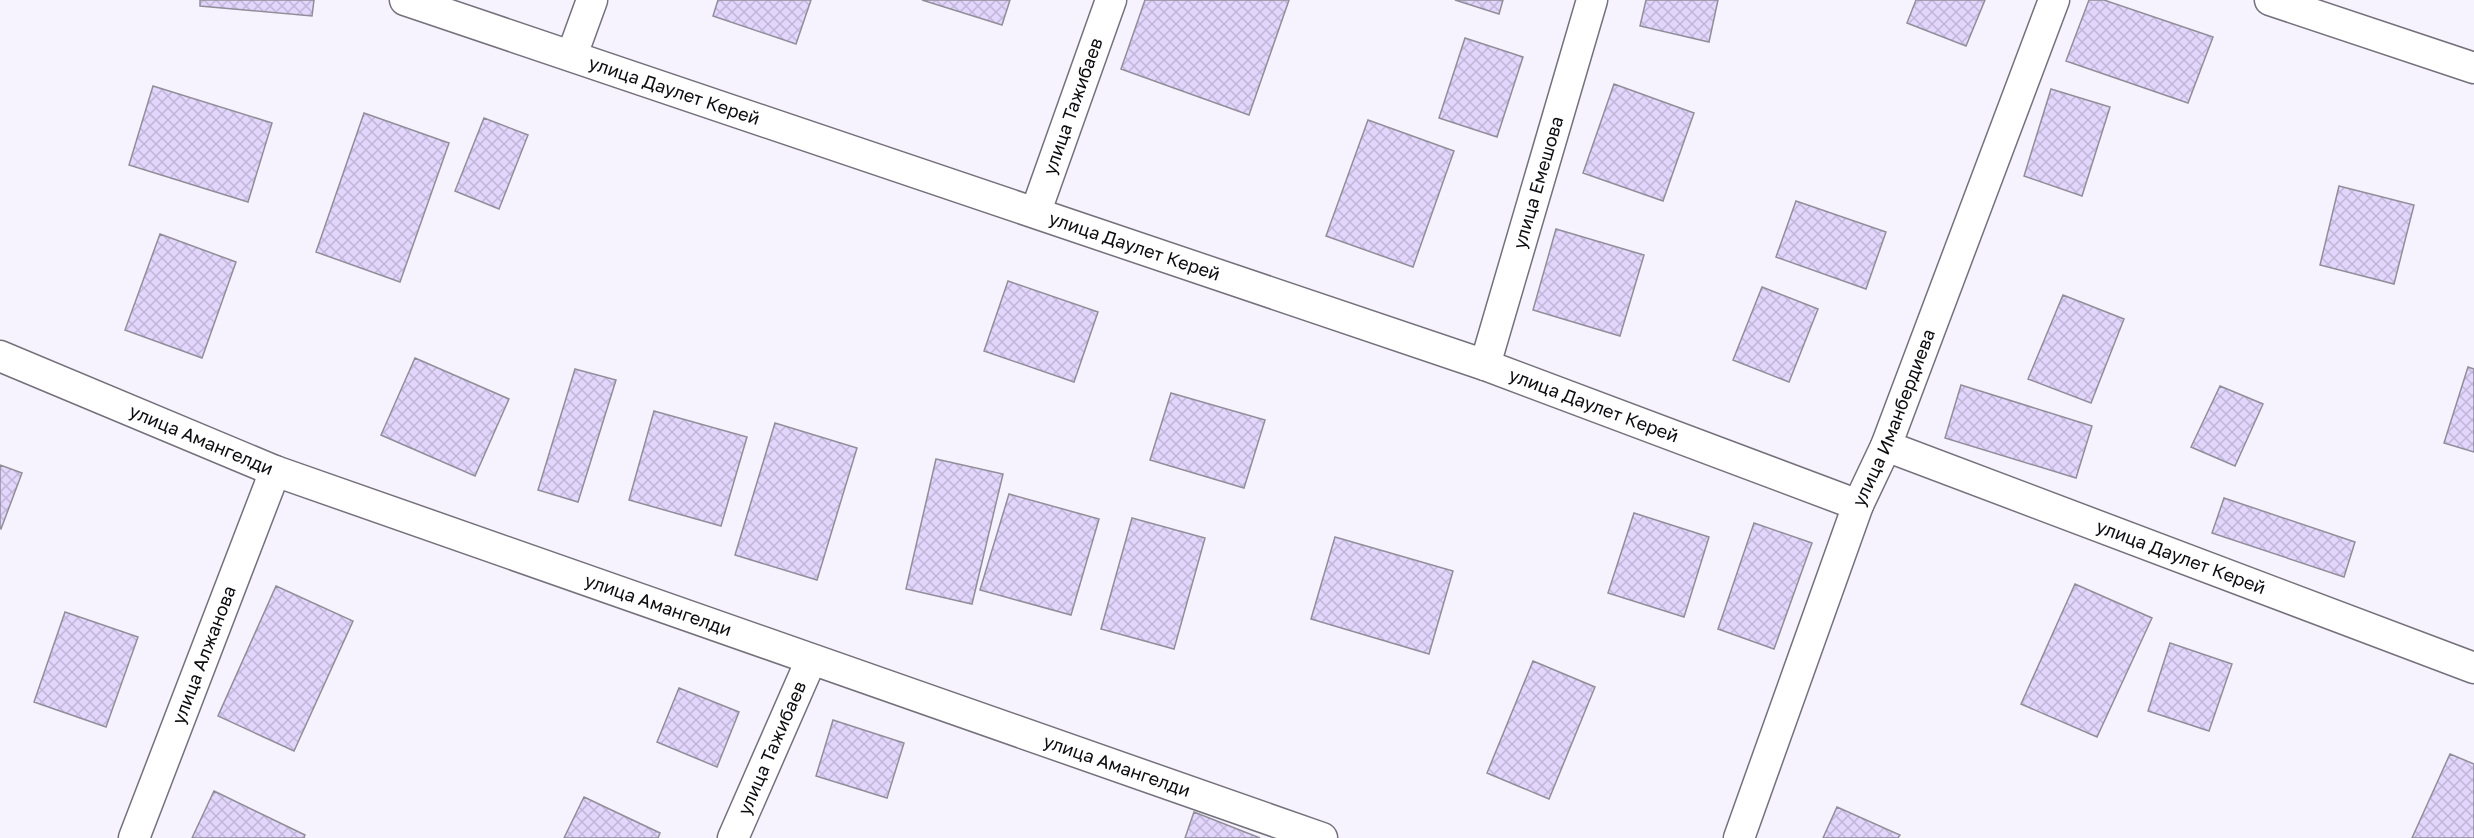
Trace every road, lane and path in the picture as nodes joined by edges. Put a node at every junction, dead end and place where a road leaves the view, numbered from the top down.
1 (405, 0) edge
2 (592, 0) edge
3 (1111, 0) edge
4 (1592, 0) edge
5 (2054, 0) edge
6 (2270, 0) edge
7 (572, 55) junction
8 (2474, 68) edge
9 (1036, 211) junction
10 (0, 356) edge
11 (1485, 365) junction
12 (1886, 446) junction
13 (275, 471) junction
14 (1858, 505) junction
15 (811, 660) junction
16 (2474, 668) edge
17 (134, 838) edge
18 (733, 838) edge
19 (1322, 838) edge
20 (1739, 838) edge

1 - 7 street, улица Даулет Керей
2 - 7 street
3 - 9 street, улица Тажибаев
4 - 11 street, улица Емешова
5 - 12 street, улица Иманбердиева
6 - 8 street
7 - 9 street, улица Даулет Керей
9 - 11 street, улица Даулет Керей
10 - 13 street, улица Амангелди
11 - 14 street, улица Даулет Керей
12 - 14 street, улица Иманбердиева
12 - 16 street, улица Даулет Керей
13 - 15 street, улица Амангелди
13 - 17 street, улица Алжанова
14 - 20 street, улица Иманбердиева
15 - 18 street, улица Тажибаев
15 - 19 street, улица Амангелди

